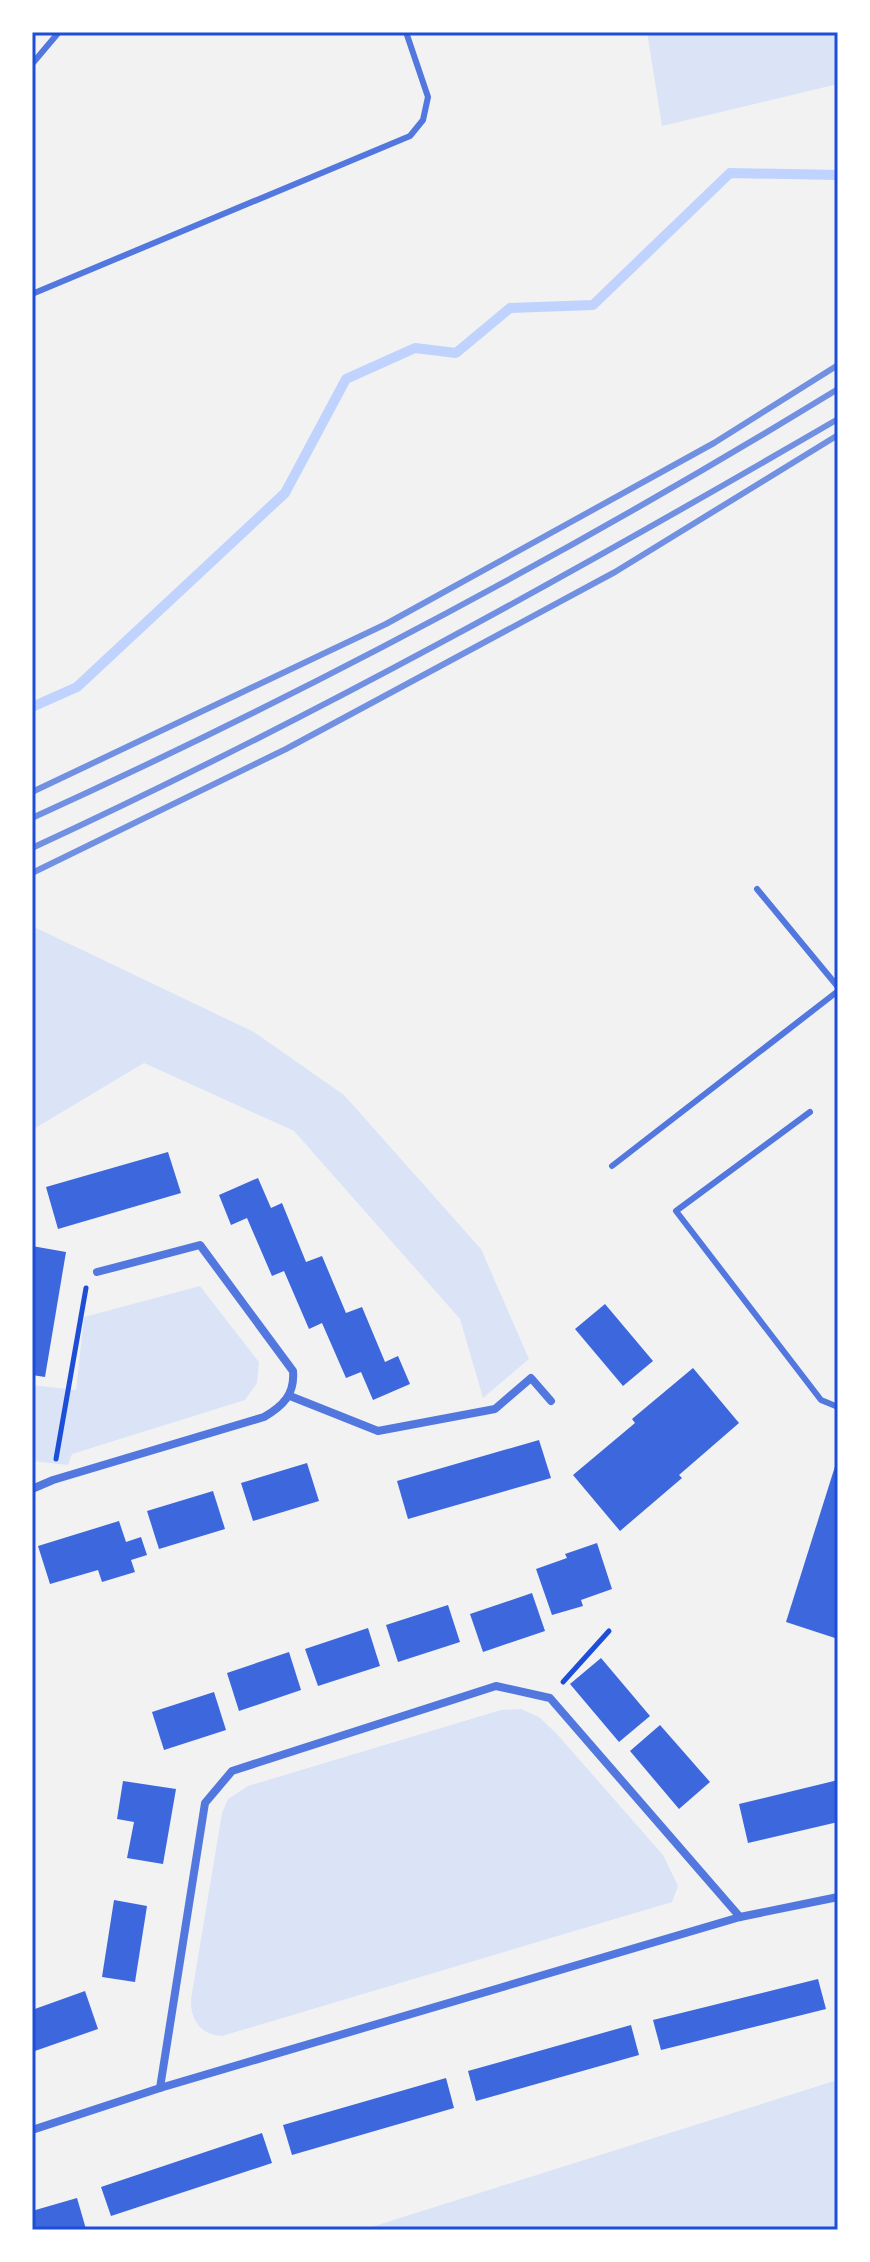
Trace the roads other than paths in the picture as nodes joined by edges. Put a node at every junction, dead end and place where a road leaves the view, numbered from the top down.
1 (59, 32) edge
2 (406, 32) edge
3 (32, 64) edge
4 (32, 294) edge
5 (757, 889) dead end
6 (838, 989) edge
7 (810, 1112) dead end
8 (612, 1166) dead end
9 (92, 1273) road end
10 (290, 1396) junction
11 (551, 1401) dead end
12 (838, 1407) edge
13 (32, 1489) edge
14 (838, 1897) edge
15 (740, 1917) junction
16 (160, 2088) junction
17 (32, 2130) edge

1 - 3 lane
2 - 4 lane
5 - 6 lane
6 - 8 lane
7 - 12 lane
9 - 10 street
10 - 11 street
10 - 13 street
14 - 15 street
15 - 16 street
15 - 16 street
16 - 17 street

